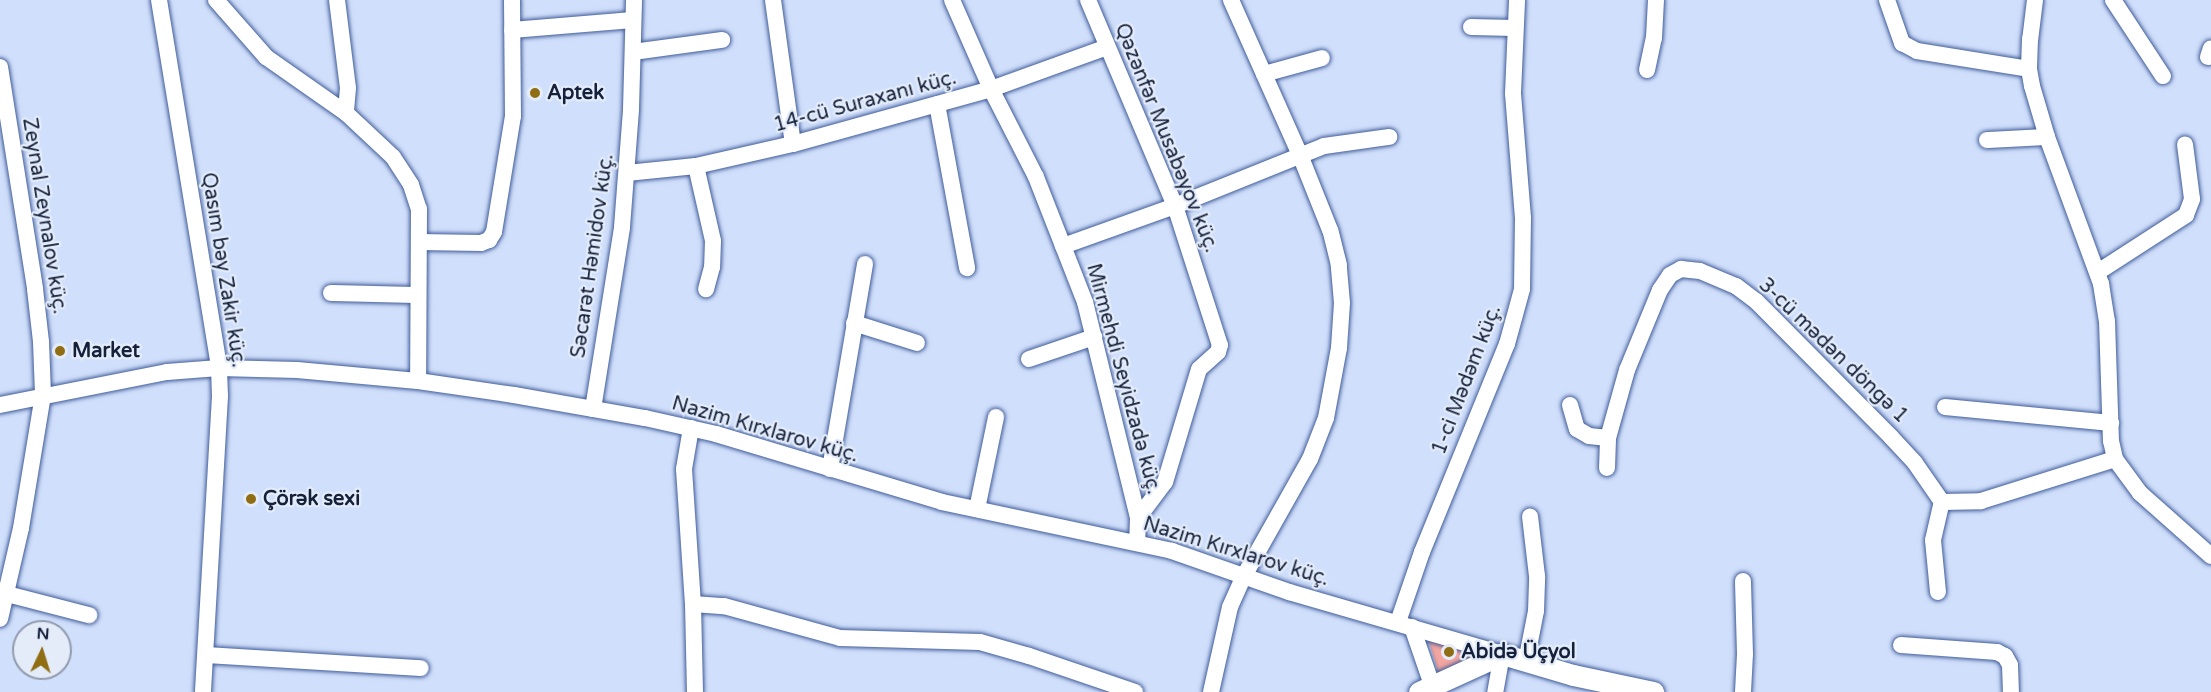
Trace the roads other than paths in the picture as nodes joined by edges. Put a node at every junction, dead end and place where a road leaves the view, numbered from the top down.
1 (159, 0) edge
2 (216, 0) edge
3 (338, 0) edge
4 (512, 0) edge
5 (633, 0) edge
6 (774, 0) edge
7 (952, 0) edge
8 (1088, 0) edge
9 (1231, 0) edge
10 (1517, 0) edge
11 (1656, 0) edge
12 (1887, 0) edge
13 (2035, 0) edge
14 (2113, 0) edge
15 (633, 20) junction
16 (1471, 27) dead end
17 (1514, 27) junction
18 (512, 30) junction
19 (722, 40) dead end
20 (1107, 47) junction
21 (633, 52) junction
22 (1322, 58) dead end
23 (0, 67) edge
24 (2029, 69) junction
25 (1647, 70) dead end
26 (1264, 74) junction
27 (2163, 76) dead end
28 (991, 90) junction
29 (937, 104) junction
30 (346, 113) junction
31 (1389, 136) dead end
32 (2047, 137) junction
33 (1987, 140) dead end
34 (793, 144) junction
35 (2186, 144) dead end
36 (1300, 155) junction
37 (696, 166) junction
38 (627, 173) junction
39 (1175, 206) junction
40 (419, 242) junction
41 (1063, 246) junction
42 (865, 264) dead end
43 (967, 268) dead end
44 (2098, 272) junction
45 (706, 289) dead end
46 (332, 293) dead end
47 (417, 295) junction
48 (854, 323) junction
49 (1094, 337) junction
50 (917, 343) dead end
51 (1029, 359) dead end
52 (219, 368) junction
53 (418, 381) junction
54 (43, 395) junction
55 (0, 405) edge
56 (1570, 405) dead end
57 (1945, 407) dead end
58 (593, 409) junction
59 (996, 417) dead end
60 (2110, 423) junction
61 (690, 428) junction
62 (1608, 438) junction
63 (2115, 459) junction
64 (1607, 468) dead end
65 (831, 469) junction
66 (1942, 502) junction
67 (977, 509) junction
68 (1530, 516) dead end
69 (1138, 518) junction
70 (1137, 542) junction
71 (2211, 556) edge
72 (1244, 576) junction
73 (1743, 581) dead end
74 (1938, 592) dead end
75 (7, 594) junction
76 (693, 604) junction
77 (89, 615) dead end
78 (0, 619) edge
79 (1405, 625) junction
80 (1900, 645) dead end
81 (1502, 654) junction
82 (206, 655) junction
83 (1526, 662) junction
84 (421, 668) dead end
85 (1425, 688) edge
86 (203, 692) edge
87 (695, 692) edge
88 (1135, 692) edge
89 (1211, 692) edge
90 (1495, 692) edge
91 (1653, 692) edge
92 (1743, 692) edge
93 (2011, 692) edge

1 - 52 street, Qasım bəy Zakir küç.
2 - 30 street
3 - 30 street
4 - 18 street
5 - 15 street, Səcarət Həmidov küç.
6 - 34 street
7 - 28 street, Mirmehdi Seyidzadə küç.
8 - 20 street, Qəzənfər Musabəyov küç.
9 - 26 street
10 - 17 street, 1-ci Mədəm küç.
11 - 25 street
12 - 24 street
13 - 24 street
14 - 27 street
15 - 18 street
15 - 21 street, Səcarət Həmidov küç.
16 - 17 street
17 - 79 street, 1-ci Mədəm küç.
18 - 40 street
19 - 21 street
20 - 28 street, 14-cü Suraxanı küç.
20 - 39 street, Qəzənfər Musabəyov küç.
21 - 38 street, Səcarət Həmidov küç.
22 - 26 street
23 - 54 street, Zeynal Zeynalov küç.
24 - 32 street
26 - 36 street
28 - 29 street, 14-cü Suraxanı küç.
28 - 41 street, Mirmehdi Seyidzadə küç.
29 - 34 street, 14-cü Suraxanı küç.
29 - 43 street
30 - 40 street
31 - 36 street
32 - 33 street
32 - 44 street
34 - 37 street, 14-cü Suraxanı küç.
35 - 44 street
36 - 39 street
36 - 72 street
37 - 38 street, 14-cü Suraxanı küç.
37 - 45 street
38 - 58 street, Səcarət Həmidov küç.
39 - 41 street
39 - 69 street, Qəzənfər Musabəyov küç.
40 - 47 street
41 - 49 street, Mirmehdi Seyidzadə küç.
42 - 48 street
44 - 60 street
46 - 47 street
47 - 53 street
48 - 50 street
48 - 65 street
49 - 51 street
49 - 69 street, Mirmehdi Seyidzadə küç.
52 - 53 street, Nazim Kırxlarov küç.
52 - 54 street, Nazim Kırxlarov küç.
52 - 82 street, Qasım bəy Zakir küç.
53 - 58 street, Nazim Kırxlarov küç.
54 - 55 street, Nazim Kırxlarov küç.
54 - 75 street, Zeynal Zeynalov küç.
56 - 62 street
57 - 60 street
58 - 61 street, Nazim Kırxlarov küç.
59 - 67 street
60 - 63 street
61 - 65 street, Nazim Kırxlarov küç.
61 - 76 street
62 - 64 street
62 - 66 street, 3-cü mədən döngə 1
63 - 66 street
63 - 71 street
65 - 67 street, Nazim Kırxlarov küç.
66 - 74 street
67 - 70 street, Nazim Kırxlarov küç.
68 - 83 street
69 - 70 street, Mirmehdi Seyidzadə küç.
70 - 72 street, Nazim Kırxlarov küç.
72 - 79 street, Nazim Kırxlarov küç.
72 - 89 street
73 - 92 street
75 - 77 street
75 - 78 street, Zeynal Zeynalov küç.
76 - 87 street
76 - 88 street
79 - 81 street, Nazim Kırxlarov küç.
79 - 85 street
80 - 93 street
81 - 83 street
81 - 85 street
81 - 90 street
82 - 84 street
82 - 86 street, Qasım bəy Zakir küç.
83 - 91 street

